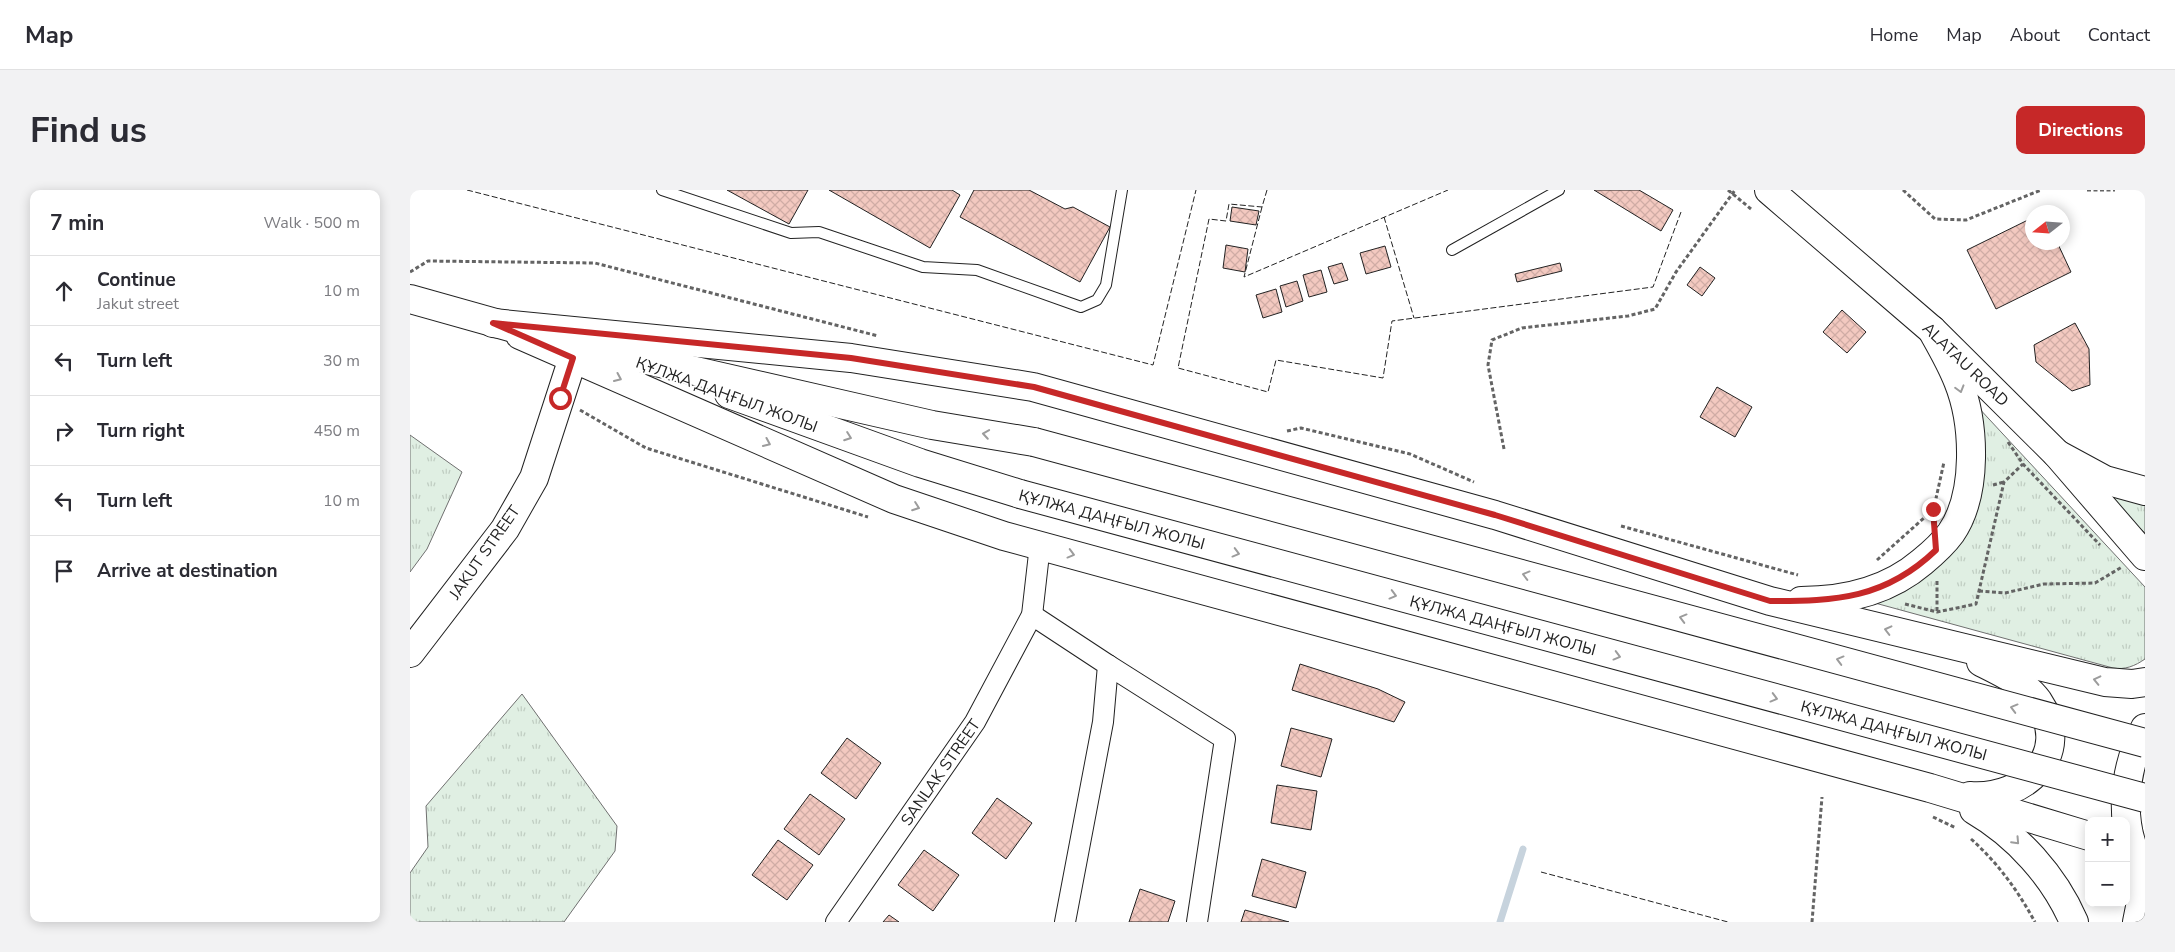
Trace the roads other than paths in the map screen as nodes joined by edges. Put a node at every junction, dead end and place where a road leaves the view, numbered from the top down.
1 (662, 190) edge
2 (1122, 190) edge
3 (1559, 190) edge
4 (1770, 190) edge
5 (1452, 250) dead end
6 (410, 299) edge
7 (493, 323) junction
8 (1932, 330) junction
9 (622, 355) junction
10 (573, 358) junction
11 (2057, 454) junction
12 (2145, 491) edge
13 (1040, 545) junction
14 (2130, 563) edge
15 (1770, 601) junction
16 (1032, 615) junction
17 (1929, 640) junction
18 (410, 653) edge
19 (1108, 665) junction
20 (2145, 682) edge
21 (2145, 728) edge
22 (2145, 743) edge
23 (1941, 791) junction
24 (2145, 798) edge
25 (2085, 835) edge
26 (2138, 865) edge
27 (836, 922) edge
28 (1065, 922) edge
29 (1197, 922) edge
30 (2074, 922) edge
31 (2137, 922) edge

1 - 2 lane
3 - 5 lane
4 - 8 main road, ALATAU ROAD
6 - 7 main road
7 - 9 main road
7 - 10 main road
7 - 15 main road
8 - 11 main road, ALATAU ROAD
8 -> 15 main road
22 -> 9 main road, ҚҰЛЖА ДАҢҒЫЛ ЖОЛЫ, bridge
9 -> 24 main road, ҚҰЛЖА ДАҢҒЫЛ ЖОЛЫ, bridge
10 -> 13 main road
10 - 18 main road, JAKUT STREET
11 - 12 main road
11 - 14 main road, ALATAU ROAD
13 - 16 street
13 -> 23 main road
17 -> 15 main road
16 - 19 street
16 - 27 street, SANLAK STREET
20 -> 17 main road
17 - 23 main road
19 - 28 street
19 - 29 street
21 - 26 main road
23 - 25 main road
23 -> 30 main road
26 - 31 main road

